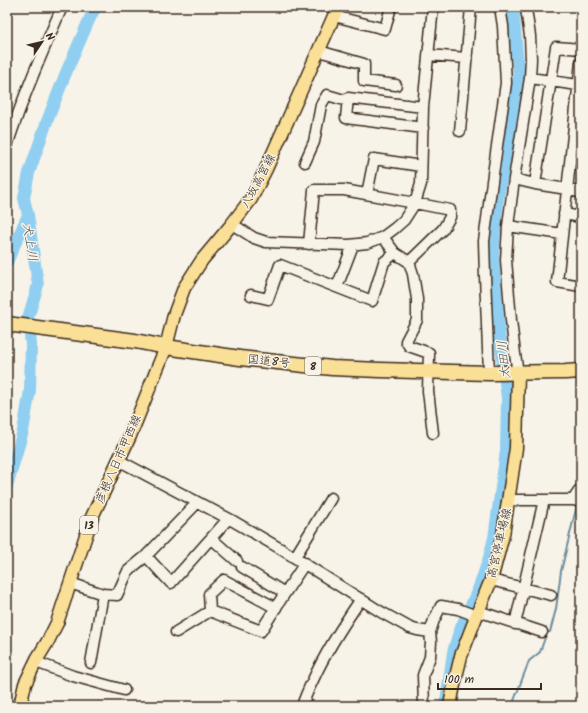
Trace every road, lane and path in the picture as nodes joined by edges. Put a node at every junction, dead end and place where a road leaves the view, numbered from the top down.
1 (62, 7) edge
2 (391, 7) edge
3 (433, 7) edge
4 (471, 7) edge
5 (500, 7) edge
6 (527, 7) edge
7 (336, 12) edge
8 (581, 50) edge
9 (319, 51) junction
10 (428, 55) junction
11 (467, 58) junction
12 (581, 62) edge
13 (530, 78) junction
14 (550, 81) junction
15 (396, 84) dead end
16 (579, 89) edge
17 (348, 100) junction
18 (424, 107) junction
19 (423, 128) junction
20 (460, 132) dead end
21 (9, 135) edge
22 (7, 146) edge
23 (305, 162) dead end
24 (421, 166) junction
25 (514, 179) junction
26 (535, 184) junction
27 (567, 190) junction
28 (581, 193) edge
29 (367, 194) junction
30 (415, 202) junction
31 (564, 214) junction
32 (581, 217) edge
33 (232, 224) junction
34 (508, 226) junction
35 (562, 234) junction
36 (383, 237) junction
37 (309, 244) junction
38 (353, 245) junction
39 (395, 252) junction
40 (409, 262) junction
41 (581, 286) edge
42 (337, 287) junction
43 (251, 295) dead end
44 (7, 324) edge
45 (166, 347) junction
46 (581, 371) edge
47 (429, 372) junction
48 (490, 373) junction
49 (515, 373) junction
50 (433, 432) dead end
51 (118, 460) junction
52 (581, 488) edge
53 (331, 498) dead end
54 (509, 500) junction
55 (577, 501) edge
56 (197, 503) junction
57 (543, 503) junction
58 (228, 519) junction
59 (211, 538) junction
60 (146, 556) junction
61 (294, 557) junction
62 (305, 563) junction
63 (491, 580) junction
64 (70, 582) junction
65 (523, 588) junction
66 (285, 593) junction
67 (103, 594) junction
68 (551, 595) dead end
69 (361, 600) junction
70 (276, 608) junction
71 (210, 611) junction
72 (476, 614) junction
73 (515, 624) junction
74 (176, 632) dead end
75 (430, 632) junction
76 (542, 632) dead end
77 (36, 662) junction
78 (91, 663) dead end
79 (124, 690) dead end
80 (20, 706) edge
81 (302, 706) edge
82 (424, 706) edge
83 (450, 706) edge

1 - 21 street
2 - 7 street
3 - 10 street
4 - 11 street
5 - 48 street
6 - 13 street
7 - 9 main road, 八坂高宮線
8 - 14 street
9 - 15 street
9 - 33 main road, 八坂高宮線
10 - 11 street
10 - 18 street
11 - 20 street
12 - 16 street
13 - 14 street
13 - 25 street
14 - 16 street
14 - 26 street
16 - 27 street
17 - 18 street
17 - 19 street
17 - 23 street
18 - 19 street
19 - 24 street
21 - 22 street
24 - 29 street
24 - 30 street
25 - 26 street
25 - 34 street
26 - 27 street
27 - 28 street
27 - 31 street
29 - 30 street
29 - 37 street
30 - 36 street
30 - 40 street
31 - 32 street
31 - 35 street
33 - 37 street
33 - 45 main road, 八坂高宮線
34 - 35 street
34 - 49 street
35 - 41 street
36 - 38 street
36 - 39 street
37 - 38 street
38 - 42 street
39 - 40 street
39 - 42 street
40 - 47 street
42 - 43 street
44 - 45 highway, 国道8号 / 8
45 - 47 highway, 国道8号 / 8
45 - 51 main road, 彦根八日市甲西線 / 13
46 - 49 highway, 国道8号 / 8
47 - 48 highway, 国道8号 / 8
47 - 50 street
48 - 49 highway, 国道8号 / 8
49 - 54 main road, 高宮停車場線
51 - 56 street
51 - 64 main road, 彦根八日市甲西線 / 13
52 - 55 street
53 - 61 street
54 - 57 street
54 - 63 main road, 高宮停車場線
55 - 57 street
56 - 58 street
56 - 60 street
57 - 65 street
58 - 59 street
58 - 61 street
59 - 60 street
59 - 66 street
60 - 67 street
61 - 62 street
62 - 66 street
62 - 69 street
63 - 65 street
63 - 72 main road, 高宮停車場線
64 - 67 street
64 - 77 main road, 彦根八日市甲西線 / 13
65 - 68 street
65 - 73 street
66 - 70 street
67 - 78 street
69 - 75 street
69 - 81 street
70 - 71 street
70 - 71 street
71 - 74 street
72 - 73 street
72 - 75 street
72 - 83 main road, 高宮停車場線
73 - 76 street
75 - 82 street
77 - 79 street
77 - 80 main road, 彦根八日市甲西線 / 13

